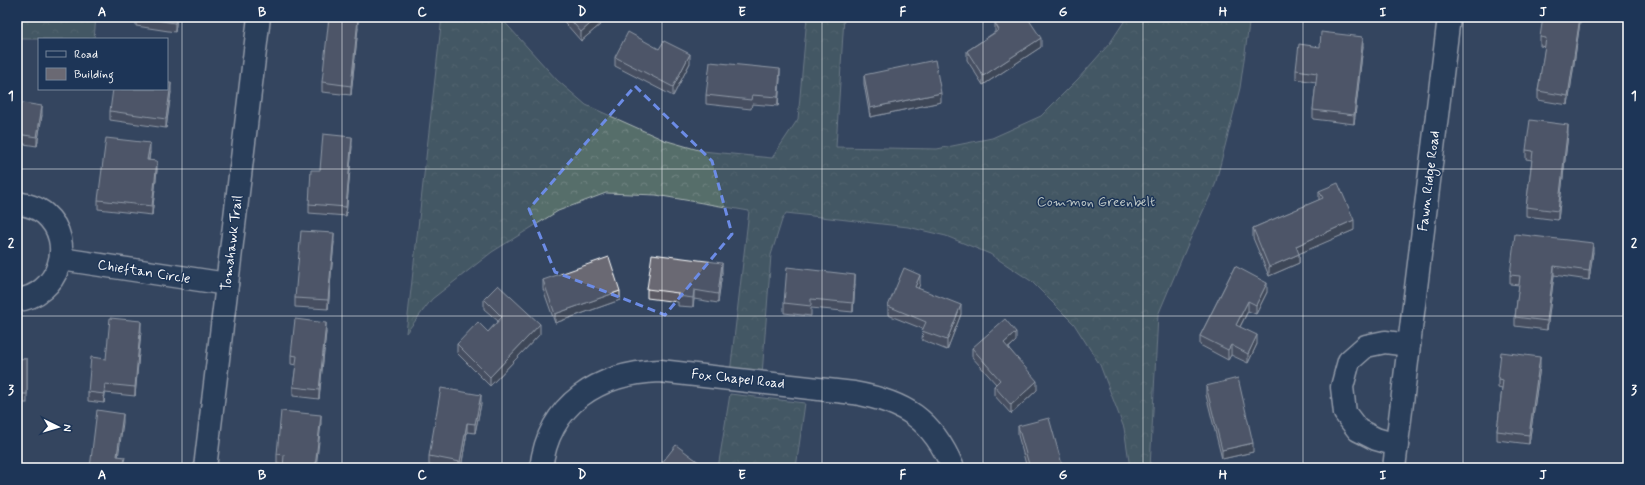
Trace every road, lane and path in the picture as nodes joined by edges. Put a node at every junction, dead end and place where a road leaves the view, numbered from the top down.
1 (259, 17) edge
2 (1448, 17) edge
3 (17, 203) edge
4 (61, 259) junction
5 (227, 284) junction
6 (17, 300) edge
7 (1409, 345) junction
8 (1397, 445) junction
9 (205, 468) edge
10 (541, 468) edge
11 (953, 468) edge
12 (1394, 468) edge

1 - 5 street, Tomahawk Trail
2 - 7 street, Fawn Ridge Road
3 - 4 street
4 - 5 street, Chieftan Circle
4 - 6 street
5 - 9 street, Tomahawk Trail
7 - 8 street, Fawn Ridge Road
7 - 8 street
8 - 12 street, Fawn Ridge Road
10 - 11 street, Fox Chapel Road

